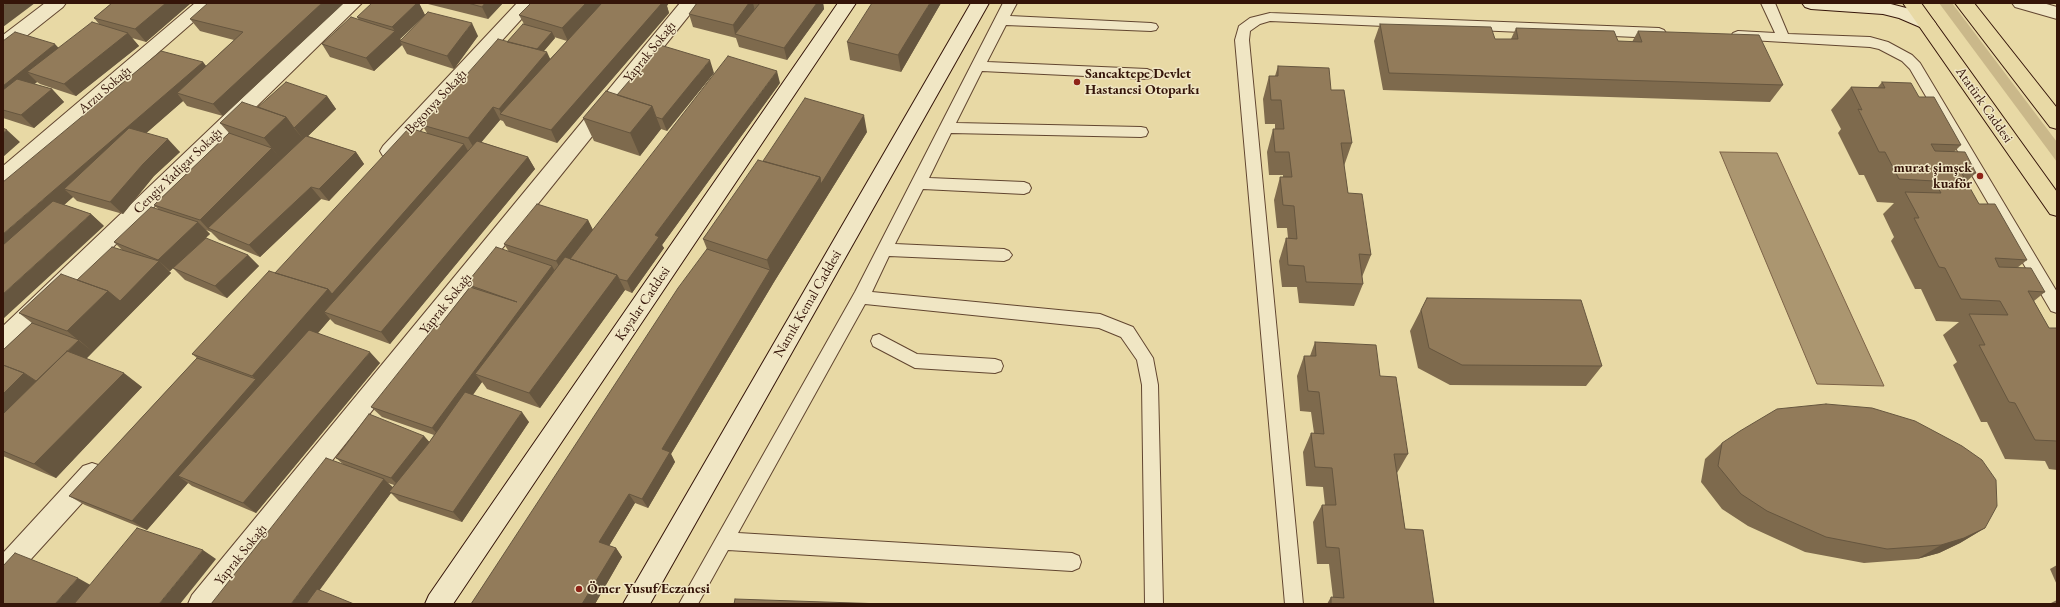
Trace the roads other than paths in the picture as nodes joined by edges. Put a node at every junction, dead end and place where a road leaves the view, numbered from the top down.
1 (57, 3) edge
2 (206, 3) edge
3 (353, 3) edge
4 (527, 3) edge
5 (690, 3) edge
6 (847, 3) edge
7 (980, 3) edge
8 (1010, 3) edge
9 (1768, 3) edge
10 (1811, 3) edge
11 (1912, 3) edge
12 (1964, 3) edge
13 (2021, 3) edge
14 (2057, 14) edge
15 (1002, 20) junction
16 (1927, 24) junction
17 (1151, 27) dead end
18 (1672, 33) edge
19 (1728, 35) edge
20 (1783, 37) junction
21 (3, 45) edge
22 (978, 66) junction
23 (1147, 74) dead end
24 (2057, 122) edge
25 (947, 128) junction
26 (1141, 132) dead end
27 (376, 167) edge
28 (3, 177) edge
29 (918, 184) junction
30 (1024, 188) dead end
31 (2057, 208) edge
32 (885, 250) junction
33 (1004, 255) dead end
34 (861, 297) junction
35 (2057, 306) edge
36 (3, 340) edge
37 (879, 341) dead end
38 (995, 366) dead end
39 (106, 460) edge
40 (724, 541) junction
41 (1072, 562) dead end
42 (3, 571) edge
43 (201, 604) edge
44 (438, 604) edge
45 (636, 604) edge
46 (688, 604) edge
47 (1154, 604) edge
48 (1294, 604) edge

1 - 21 street
2 - 28 street, Arzu Sokağı
3 - 36 street, Cengiz Yadigar Sokağı
4 - 27 street, Begonya Sokağı
5 - 43 street, Yaprak Sokağı
6 - 44 street, Kayalar Caddesi
7 - 45 street, Namık Kemal Caddesi
8 - 15 lane
9 - 20 lane
10 - 16 street
11 - 16 main road, Atatürk Caddesi
12 - 24 main road
13 - 14 street
15 - 17 lane
15 - 22 lane
16 - 31 main road, Atatürk Caddesi
18 - 48 lane
19 - 20 lane
20 - 35 lane
22 - 23 lane
22 - 25 lane
25 - 26 lane
25 - 29 lane
29 - 30 lane
29 - 32 lane
32 - 33 lane
32 - 34 lane
34 - 40 lane
34 - 47 lane
37 - 38 lane
39 - 42 street
40 - 41 lane
40 - 46 lane

